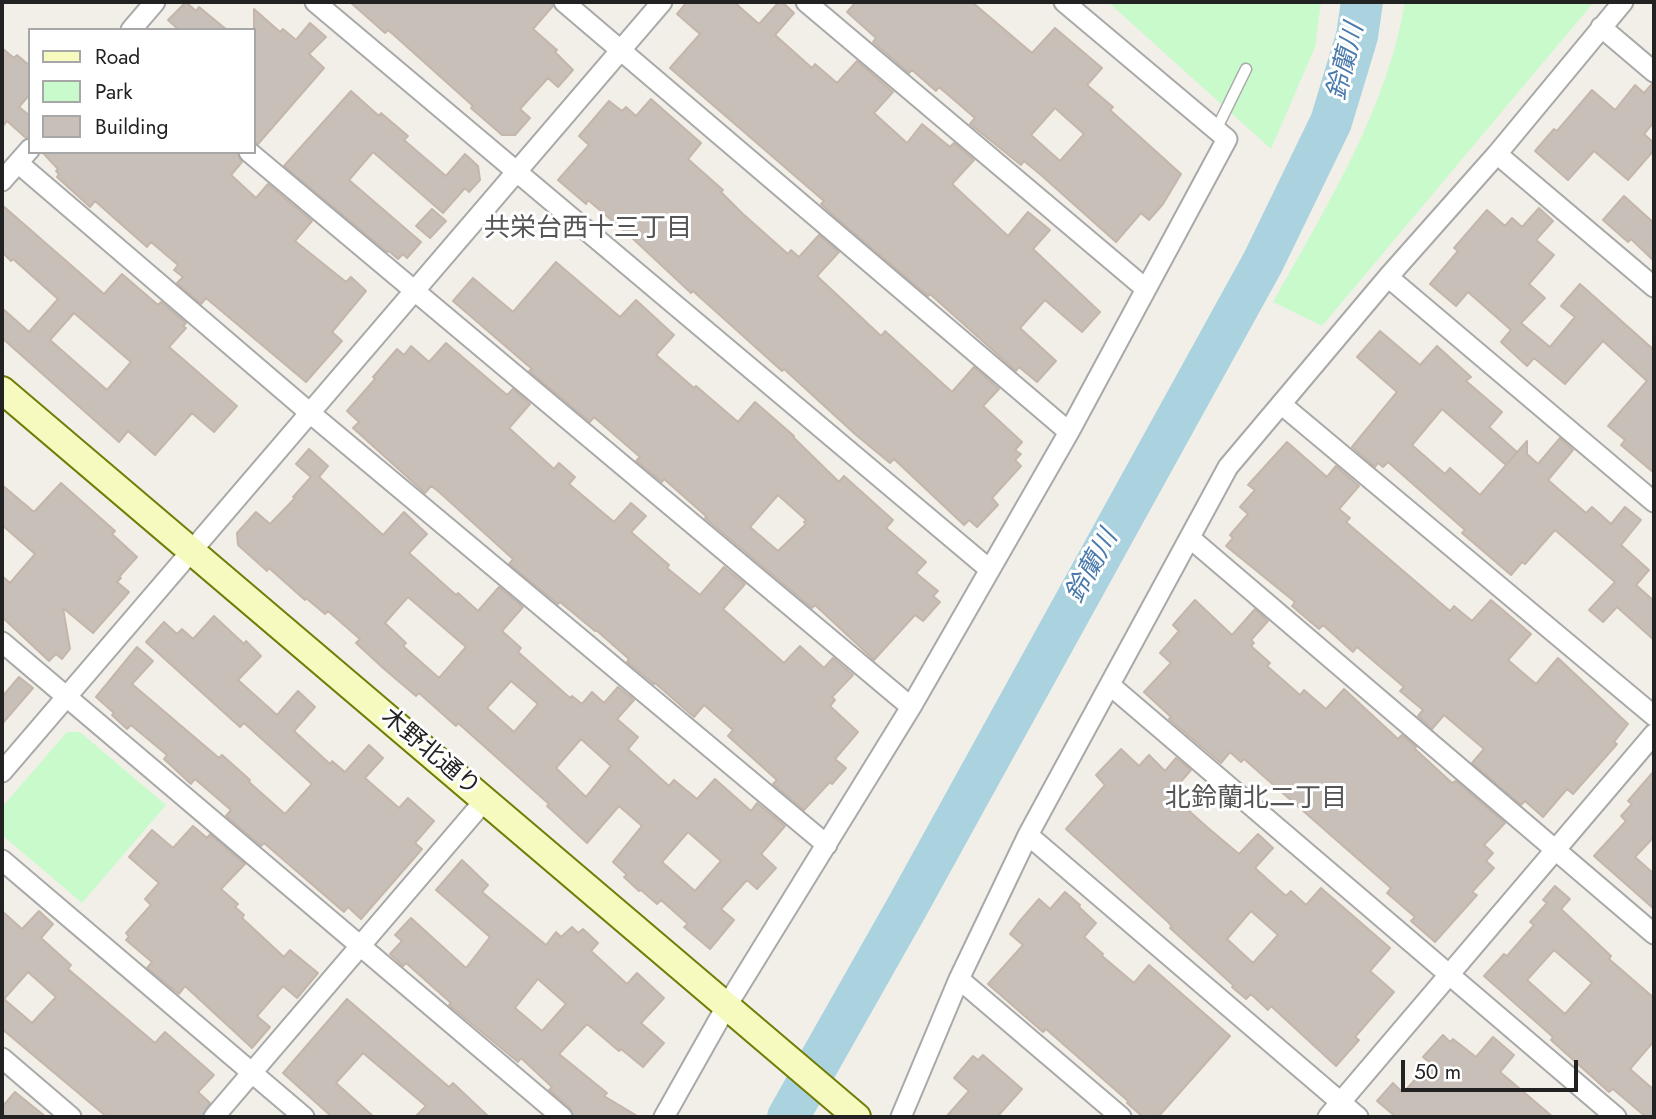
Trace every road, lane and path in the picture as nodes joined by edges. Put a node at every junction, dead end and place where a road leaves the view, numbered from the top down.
1 (155, 2) edge
2 (315, 2) edge
3 (564, 2) edge
4 (662, 2) edge
5 (806, 2) edge
6 (1065, 2) edge
7 (1623, 2) edge
8 (1601, 27) junction
9 (133, 28) edge
10 (621, 50) junction
11 (1246, 69) dead end
12 (1654, 72) edge
13 (1216, 131) junction
14 (251, 154) edge
15 (1497, 154) junction
16 (24, 156) edge
17 (515, 172) junction
18 (2, 181) edge
19 (1388, 277) junction
20 (1654, 287) edge
21 (1146, 289) junction
22 (412, 290) junction
23 (2, 390) edge
24 (1281, 404) junction
25 (310, 413) junction
26 (1069, 432) junction
27 (1654, 502) edge
28 (1190, 538) junction
29 (191, 552) junction
30 (989, 569) junction
31 (2, 642) edge
32 (1111, 686) junction
33 (66, 697) junction
34 (911, 707) junction
35 (1654, 716) edge
36 (1654, 734) edge
37 (2, 772) edge
38 (485, 800) junction
39 (1028, 835) junction
40 (827, 845) junction
41 (1556, 850) junction
42 (2, 860) edge
43 (1654, 934) edge
44 (360, 947) junction
45 (1449, 975) junction
46 (959, 979) junction
47 (726, 1007) junction
48 (2, 1058) edge
49 (251, 1073) junction
50 (1335, 1110) edge
51 (71, 1117) edge
52 (214, 1117) edge
53 (304, 1117) edge
54 (562, 1117) edge
55 (664, 1117) edge
56 (857, 1117) edge
57 (901, 1117) edge
58 (1121, 1117) edge
59 (1358, 1117) edge
60 (1616, 1117) edge

1 - 9 street
2 - 17 street
3 - 10 street
4 - 10 street
5 - 21 street
6 - 13 street
7 - 8 street
8 - 12 street
8 - 15 street
10 - 17 street
10 - 26 street
11 - 13 lane
13 - 21 street
14 - 22 street
15 - 19 street
15 - 20 street
16 - 18 street
16 - 25 street
17 - 22 street
17 - 30 street
19 - 24 street
19 - 27 street
21 - 26 street
22 - 25 street
22 - 34 street
23 - 29 street, 木野北通り
24 - 28 street
24 - 35 street
25 - 29 street
25 - 40 street
26 - 30 street
28 - 32 street
28 - 41 street
29 - 33 street
29 - 38 street, 木野北通り
30 - 34 street
31 - 33 street
32 - 39 street
32 - 45 street
33 - 37 street
33 - 44 street
34 - 40 street
36 - 41 street
38 - 44 street
38 - 47 street, 木野北通り
39 - 46 street
39 - 50 street
40 - 47 street
41 - 43 street
41 - 45 street
42 - 49 street
44 - 49 street
44 - 54 street
45 - 50 street
45 - 60 street
46 - 57 street
46 - 58 street
47 - 55 street
47 - 56 street, 木野北通り
48 - 51 street
49 - 52 street
49 - 53 street
50 - 59 street

